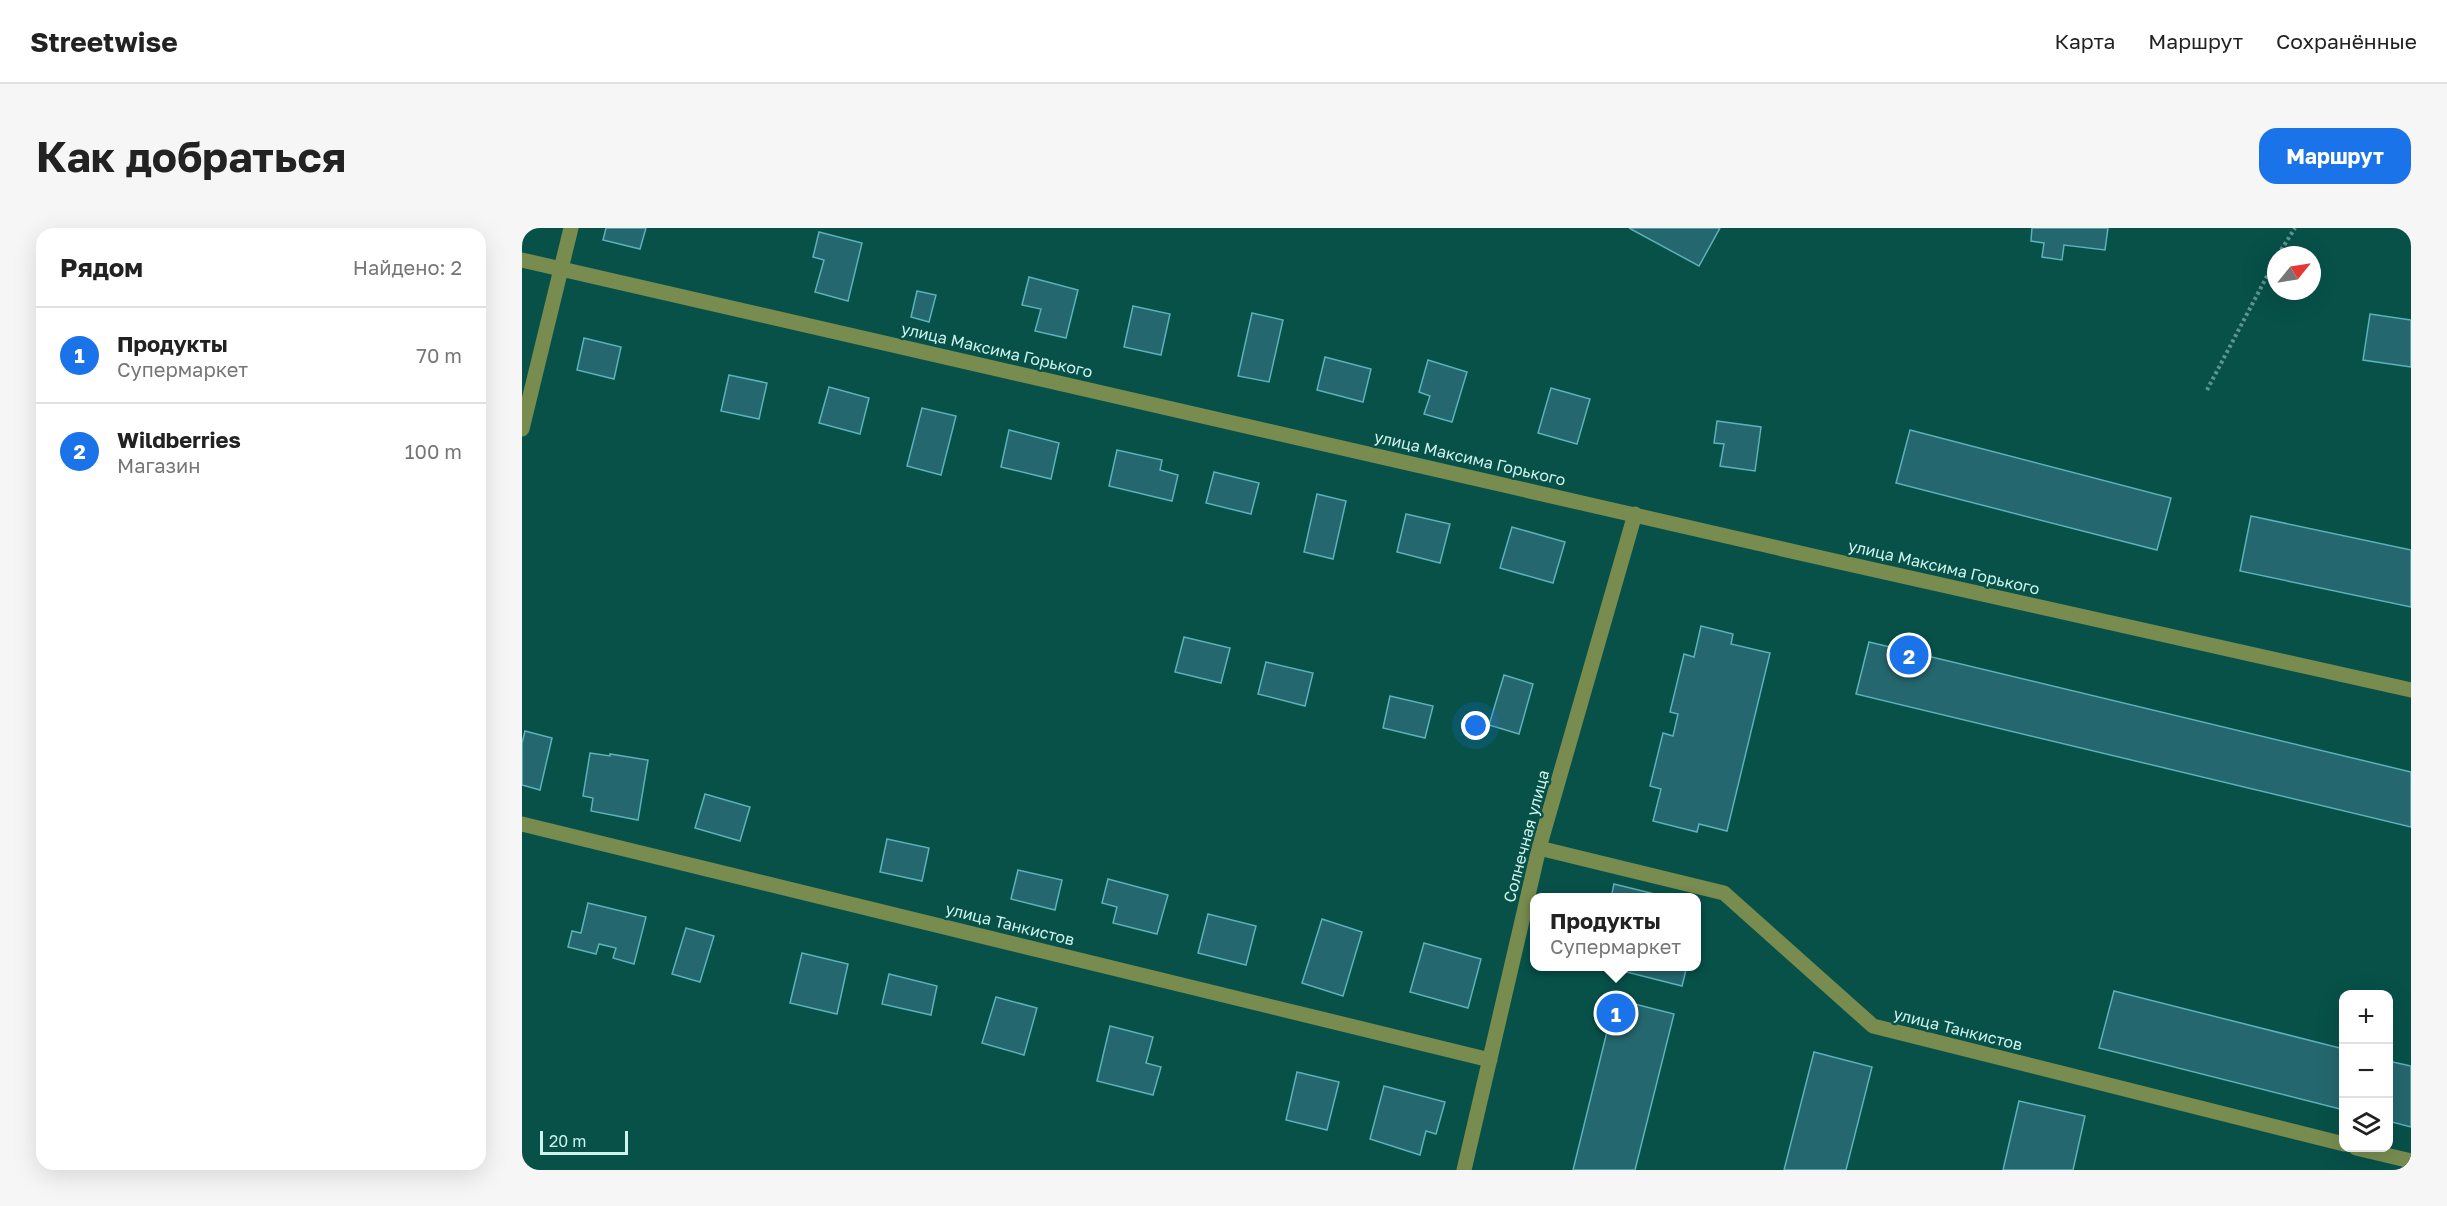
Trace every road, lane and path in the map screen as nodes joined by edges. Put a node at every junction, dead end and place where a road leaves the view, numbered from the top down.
1 (571, 228) edge
2 (2295, 228) edge
3 (2284, 246) edge
4 (522, 260) edge
5 (561, 268) junction
6 (2267, 276) edge
7 (2207, 390) dead end
8 (522, 429) edge
9 (1635, 514) junction
10 (2411, 690) edge
11 (522, 824) edge
12 (1539, 848) junction
13 (1490, 1060) junction
14 (2339, 1143) edge
15 (2373, 1152) edge
16 (2411, 1161) edge
17 (1464, 1170) edge
18 (2409, 1170) edge

1 - 5 street
2 - 3 path
4 - 5 street, улица Максима Горького
5 - 8 street
5 - 9 street, улица Максима Горького
6 - 7 path
9 - 10 street, улица Максима Горького
9 - 12 street, Солнечная улица
11 - 13 street, улица Танкистов
12 - 13 street, Солнечная улица
12 - 14 street, улица Танкистов
13 - 17 street, Солнечная улица
15 - 16 street
16 - 18 street

